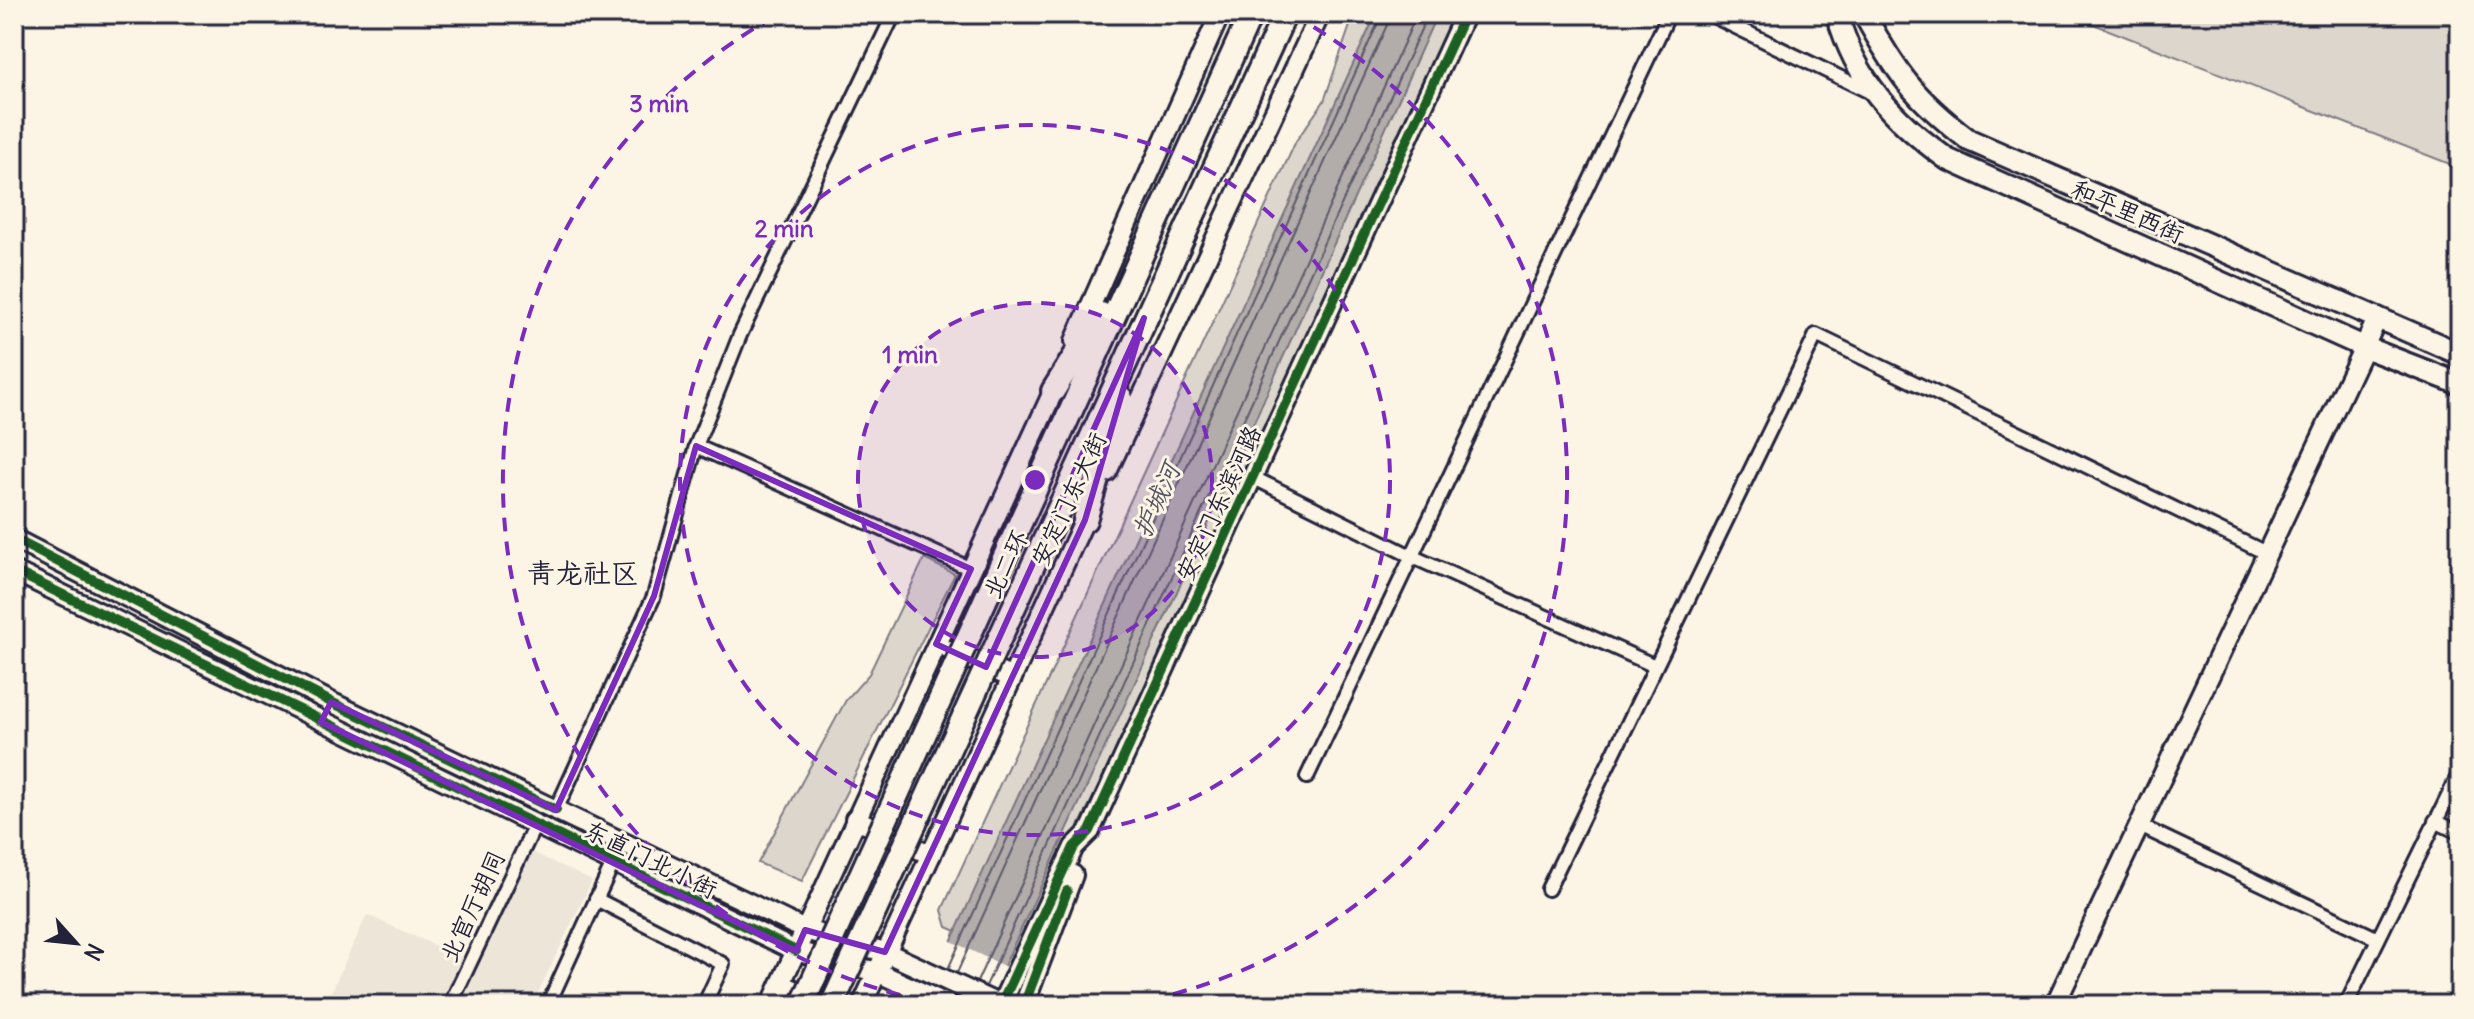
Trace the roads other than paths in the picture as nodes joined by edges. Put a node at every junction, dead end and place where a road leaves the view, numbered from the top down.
1 (894, 14) edge
2 (1220, 14) edge
3 (1251, 14) edge
4 (1285, 14) edge
5 (1296, 14) edge
6 (1320, 14) edge
7 (1465, 14) edge
8 (1669, 14) edge
9 (1709, 14) edge
10 (1837, 14) edge
11 (1864, 14) edge
12 (1262, 65) junction
13 (1878, 96) junction
14 (1147, 242) junction
15 (2378, 317) junction
16 (1144, 318) junction
17 (2364, 347) junction
18 (2460, 354) edge
19 (2460, 384) edge
20 (1053, 391) junction
21 (696, 446) junction
22 (1252, 477) junction
23 (1085, 520) junction
24 (14, 539) edge
25 (2268, 554) junction
26 (1411, 556) junction
27 (971, 569) junction
28 (14, 571) edge
29 (936, 644) junction
30 (1655, 666) junction
31 (1012, 678) junction
32 (331, 702) junction
33 (321, 722) junction
34 (2460, 772) edge
35 (1307, 777) dead end
36 (556, 810) junction
37 (855, 819) junction
38 (2435, 821) junction
39 (535, 825) junction
40 (2140, 826) junction
41 (1090, 831) junction
42 (2460, 833) edge
43 (931, 855) junction
44 (613, 863) junction
45 (1548, 889) dead end
46 (596, 899) junction
47 (805, 930) junction
48 (2378, 939) junction
49 (796, 951) junction
50 (885, 952) junction
51 (877, 972) junction
52 (781, 984) junction
53 (450, 1005) edge
54 (548, 1005) edge
55 (704, 1005) edge
56 (771, 1005) edge
57 (802, 1005) edge
58 (830, 1005) edge
59 (862, 1005) edge
60 (949, 1005) edge
61 (1000, 1005) edge
62 (1024, 1005) edge
63 (2055, 1005) edge
64 (2346, 1005) edge

1 - 21 street
2 - 20 street
3 - 14 highway, 北二环
4 - 12 highway, 北二环
5 - 12 highway
6 - 23 street, 安定门东大街
7 - 22 street, 安定门东滨河路
8 - 26 street
9 - 13 street
10 - 13 main road, 和平里西街
11 - 15 main road, 和平里西街
12 - 16 highway, 北二环
13 - 17 main road, 和平里西街
14 - 20 highway
14 - 57 highway, 北二环, bridge
15 - 17 street
15 - 18 main road, 和平里西街
16 - 23 highway
16 - 58 highway, 北二环, bridge
17 - 19 main road, 和平里西街
17 - 25 street
20 - 27 street
21 - 27 street
21 - 36 street
22 - 26 street
22 - 41 street, 安定门东滨河路
23 - 31 street, 安定门东大街
24 - 32 street, 东直门北小街
25 - 30 street
25 - 40 street
26 - 30 street
26 - 35 street
27 - 29 street
28 - 33 street, 东直门北小街
29 - 31 street
29 - 37 street
30 - 45 street
31 - 43 street, 安定门东大街
32 - 33 street
32 - 36 street, 东直门北小街
33 - 39 street, 东直门北小街
34 - 38 street
36 - 47 street, 东直门北小街
37 - 43 street
37 - 47 street
38 - 42 street
38 - 48 street
39 - 44 street, 东直门北小街
39 - 53 street, 北官厅胡同
40 - 48 street
40 - 63 street
41 - 61 street, 安定门东滨河路
41 - 62 street
43 - 50 street, 安定门东大街
44 - 46 street
44 - 49 street, 东直门北小街
46 - 54 street
46 - 55 street
47 - 49 street
47 - 50 street, 东直门北小街
48 - 64 street
49 - 51 street, 东直门北小街
49 - 52 street
50 - 51 street, 安定门东大街
50 - 61 street, 东直门北小街
51 - 59 street, 安定门东大街
51 - 60 street, 东直门北小街
52 - 56 street
52 - 58 street

